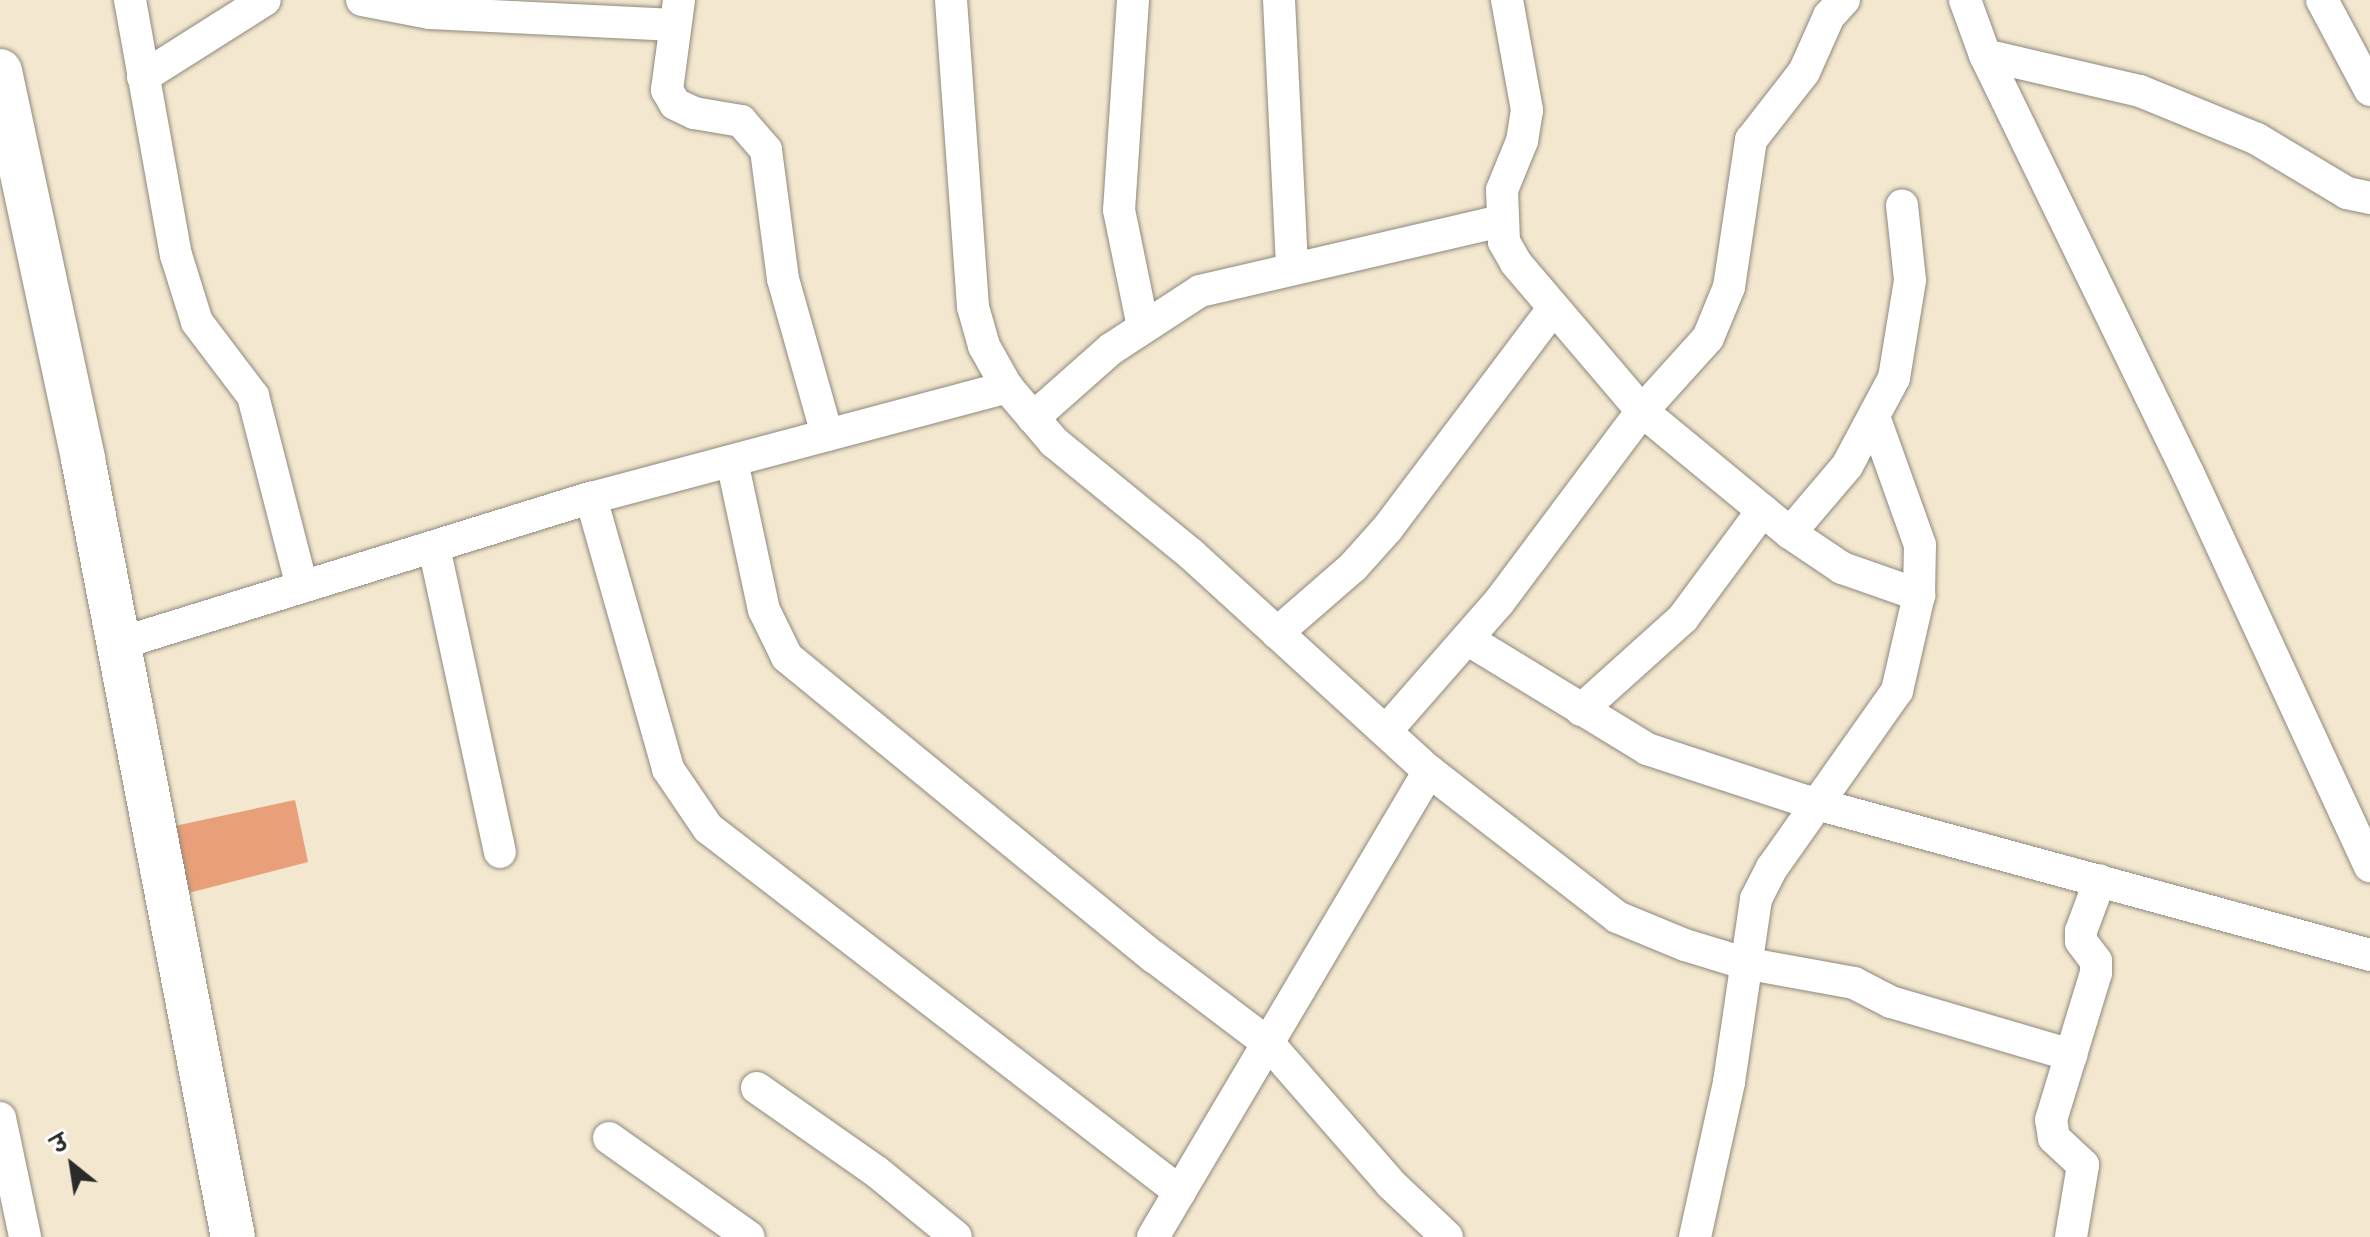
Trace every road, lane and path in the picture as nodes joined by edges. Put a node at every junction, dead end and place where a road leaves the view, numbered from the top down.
1 (130, 0) edge
2 (265, 0) edge
3 (362, 0) edge
4 (951, 0) edge
5 (1133, 0) edge
6 (1279, 0) edge
7 (1507, 0) edge
8 (1844, 0) edge
9 (1965, 0) edge
10 (2322, 0) edge
11 (677, 13) edge
12 (1985, 55) junction
13 (0, 71) edge
14 (143, 77) junction
15 (2370, 90) edge
16 (2370, 198) edge
17 (1902, 205) dead end
18 (1500, 221) junction
19 (1292, 269) junction
20 (1553, 309) junction
21 (1143, 327) junction
22 (1007, 387) junction
23 (1642, 411) junction
24 (1033, 418) junction
25 (1875, 419) junction
26 (827, 435) junction
27 (732, 461) junction
28 (591, 498) junction
29 (1763, 510) junction
30 (1790, 533) junction
31 (434, 547) junction
32 (302, 587) junction
33 (1919, 595) junction
34 (1277, 633) junction
35 (1467, 639) junction
36 (118, 644) junction
37 (1581, 710) junction
38 (1386, 731) junction
39 (1429, 771) junction
40 (1817, 804) junction
41 (500, 852) dead end
42 (2370, 866) edge
43 (2100, 880) junction
44 (2370, 955) edge
45 (1744, 963) junction
46 (1269, 1044) junction
47 (2071, 1055) junction
48 (757, 1088) dead end
49 (0, 1118) edge
50 (609, 1138) dead end
51 (1180, 1192) junction
52 (25, 1237) edge
53 (233, 1237) edge
54 (749, 1237) edge
55 (956, 1237) edge
56 (1153, 1237) edge
57 (1447, 1237) edge
58 (1695, 1237) edge
59 (2071, 1237) edge

1 - 14 street
2 - 14 street
3 - 11 street
4 - 22 street
5 - 21 street
6 - 19 street
7 - 18 street
8 - 23 street
9 - 12 street
10 - 15 street
11 - 26 street
12 - 16 street
12 - 42 street
13 - 36 street
14 - 32 street
17 - 25 street
18 - 19 street
18 - 20 street
19 - 21 street
20 - 23 street
20 - 34 street
21 - 24 street
22 - 24 street
22 - 26 street
23 - 29 street
23 - 35 street
24 - 34 street
25 - 30 street
25 - 33 street
26 - 27 street
27 - 28 street
27 - 46 street
28 - 31 street
28 - 51 street
29 - 30 street
29 - 37 street
30 - 33 street
31 - 32 street
31 - 41 street
32 - 36 street
33 - 40 street
34 - 38 street
35 - 37 street
35 - 38 street
36 - 53 street
37 - 40 street
38 - 39 street
39 - 45 street
39 - 46 street
40 - 43 street
40 - 45 street
43 - 44 street
43 - 47 street
45 - 47 street
45 - 58 street
46 - 51 street
46 - 57 street
47 - 59 street
48 - 55 street
49 - 52 street
50 - 54 street
51 - 56 street

